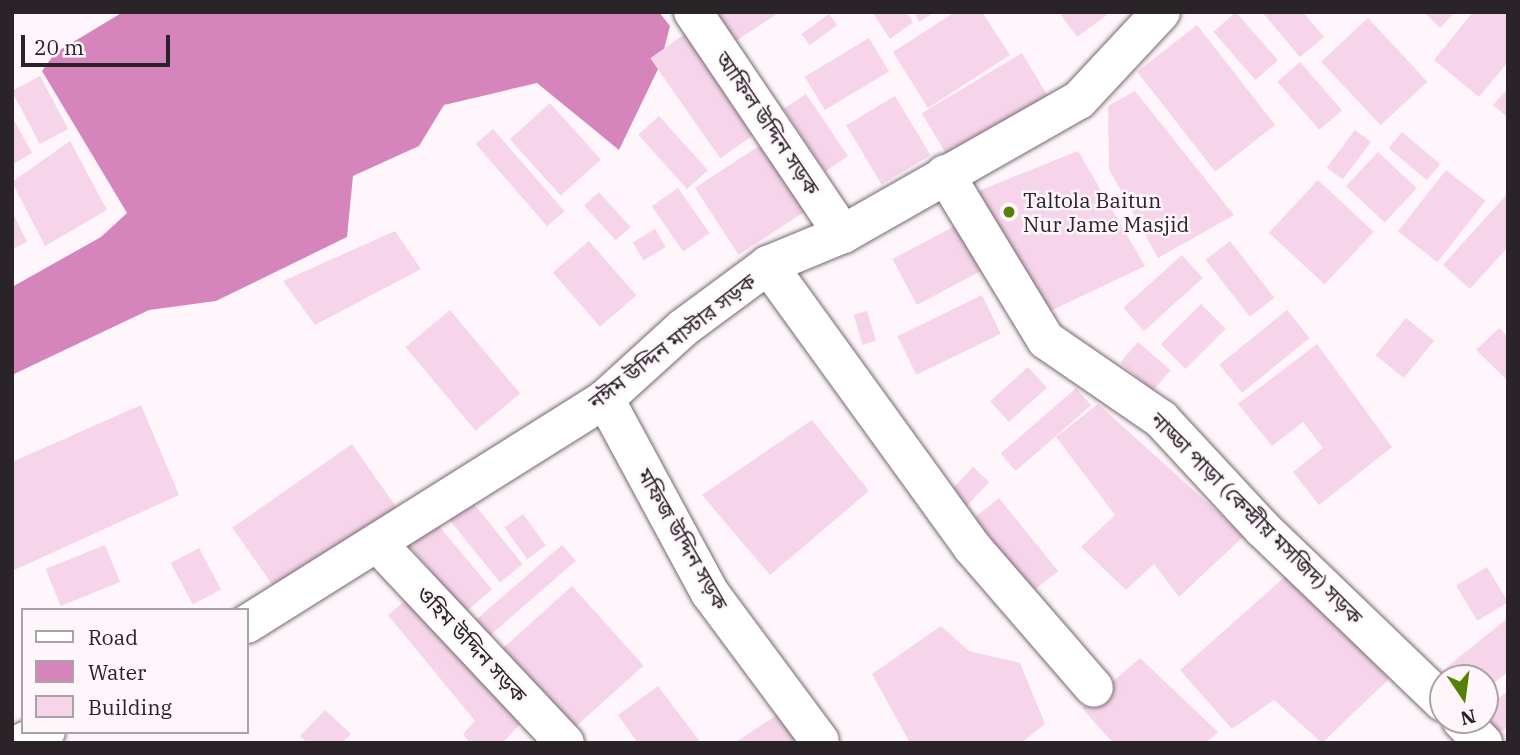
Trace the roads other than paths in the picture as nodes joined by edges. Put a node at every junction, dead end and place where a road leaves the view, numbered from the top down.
1 (692, 12) edge
2 (1161, 12) edge
3 (945, 174) junction
4 (843, 234) junction
5 (768, 265) junction
6 (605, 399) junction
7 (378, 544) junction
8 (248, 623) edge
9 (1094, 688) dead end
10 (1429, 689) edge
11 (41, 734) edge
12 (820, 741) dead end
13 (21, 743) edge
14 (565, 743) edge

1 - 4 street, আফিল উদ্দিন সড়ক
2 - 3 street, নঈম উদ্দিন মাস্টার সড়ক
3 - 4 street, নঈম উদ্দিন মাস্টার সড়ক
3 - 10 street, নাড্ডা পাড়া (কেন্দ্রীয় মসজিদ) সড়ক
4 - 5 street, নঈম উদ্দিন মাস্টার সড়ক
5 - 6 street, নঈম উদ্দিন মাস্টার সড়ক
5 - 9 street
6 - 7 street, নঈম উদ্দিন মাস্টার সড়ক
6 - 12 street, মফিজ উদ্দিন সড়ক
7 - 8 street, নঈম উদ্দিন মাস্টার সড়ক
7 - 14 street, ওহিম উদ্দিন সড়ক
11 - 13 street

